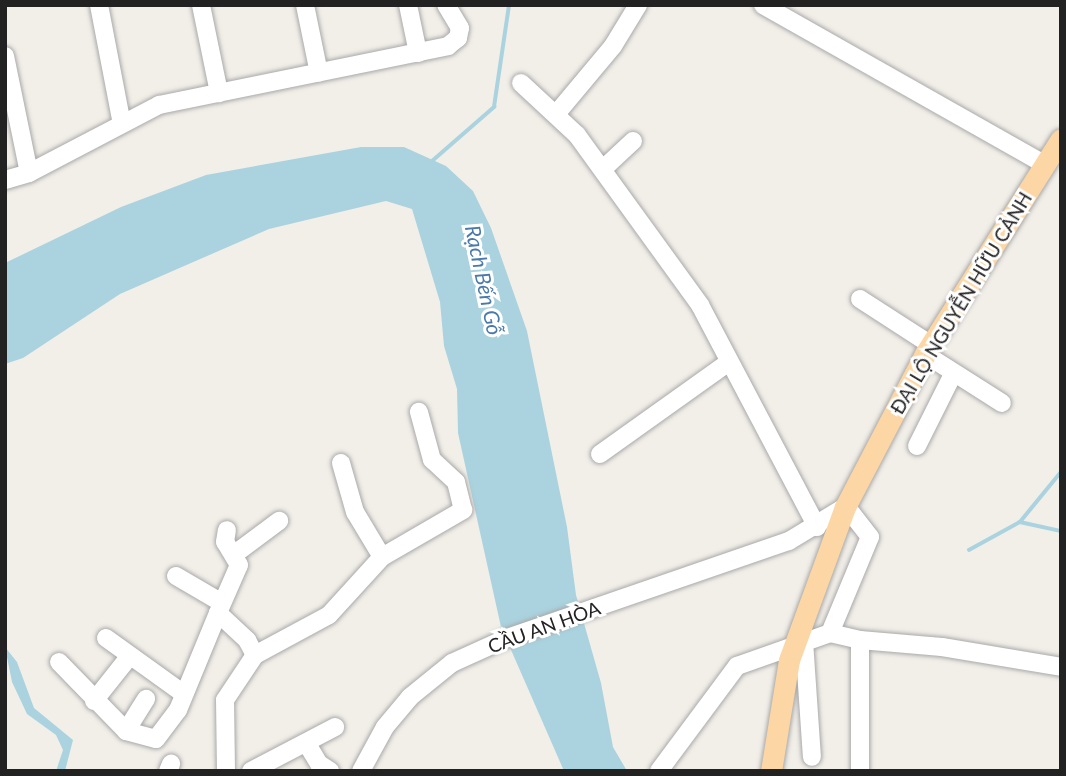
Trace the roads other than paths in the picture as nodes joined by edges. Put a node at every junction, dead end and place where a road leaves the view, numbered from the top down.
1 (99, 5) edge
2 (201, 5) edge
3 (305, 5) edge
4 (408, 5) edge
5 (446, 5) edge
6 (638, 5) edge
7 (763, 5) edge
8 (418, 53) junction
9 (5, 56) edge
10 (319, 73) junction
11 (521, 83) dead end
12 (219, 93) junction
13 (556, 113) junction
14 (122, 124) junction
15 (1061, 139) edge
16 (634, 141) dead end
17 (1044, 164) junction
18 (603, 169) junction
19 (29, 173) junction
20 (5, 180) edge
21 (860, 299) dead end
22 (928, 350) junction
23 (729, 362) junction
24 (953, 374) junction
25 (1002, 403) dead end
26 (419, 412) dead end
27 (917, 446) dead end
28 (600, 454) dead end
29 (341, 463) dead end
30 (846, 507) junction
31 (279, 521) dead end
32 (817, 527) junction
33 (227, 530) dead end
34 (236, 553) junction
35 (382, 557) junction
36 (176, 576) dead end
37 (220, 608) junction
38 (830, 633) junction
39 (106, 638) dead end
40 (860, 640) junction
41 (799, 643) junction
42 (255, 655) junction
43 (129, 657) junction
44 (60, 662) dead end
45 (1061, 667) edge
46 (184, 694) junction
47 (146, 699) dead end
48 (94, 701) junction
49 (335, 727) dead end
50 (127, 731) junction
51 (307, 744) junction
52 (812, 757) dead end
53 (226, 771) edge
54 (251, 771) edge
55 (330, 771) edge
56 (361, 771) edge
57 (659, 771) edge
58 (771, 771) edge
59 (860, 771) edge

1 - 14 street
2 - 12 street
3 - 10 street
4 - 8 street
5 - 8 street
6 - 13 street
7 - 17 street
8 - 10 street
9 - 19 street
10 - 12 street
11 - 13 street
12 - 14 street
13 - 18 street
14 - 19 street
15 - 17 main road, ĐẠI LỘ NGUYỄN HỮU CẢNH
16 - 18 street
17 - 22 main road, ĐẠI LỘ NGUYỄN HỮU CẢNH
18 - 23 street
19 - 20 street
21 - 22 street
22 - 24 street
22 - 30 main road, ĐẠI LỘ NGUYỄN HỮU CẢNH
23 - 28 street
23 - 32 street
24 - 25 street
24 - 27 street
26 - 35 street
29 - 35 street
30 - 32 street, CẦU AN HÒA
30 - 38 street
30 - 41 main road, ĐẠI LỘ NGUYỄN HỮU CẢNH
31 - 34 street
32 - 56 street, CẦU AN HÒA
33 - 34 street
34 - 37 street
35 - 42 street
36 - 37 street
37 - 42 street
37 - 46 street
38 - 40 street
38 - 41 street
39 - 43 street
40 - 45 street
40 - 59 street
41 - 52 street
41 - 57 street
41 - 58 main road, ĐẠI LỘ NGUYỄN HỮU CẢNH
42 - 53 street
43 - 46 street
43 - 48 street
44 - 48 street
46 - 50 street
47 - 50 street
48 - 50 street
49 - 51 street
51 - 54 street
51 - 55 street

